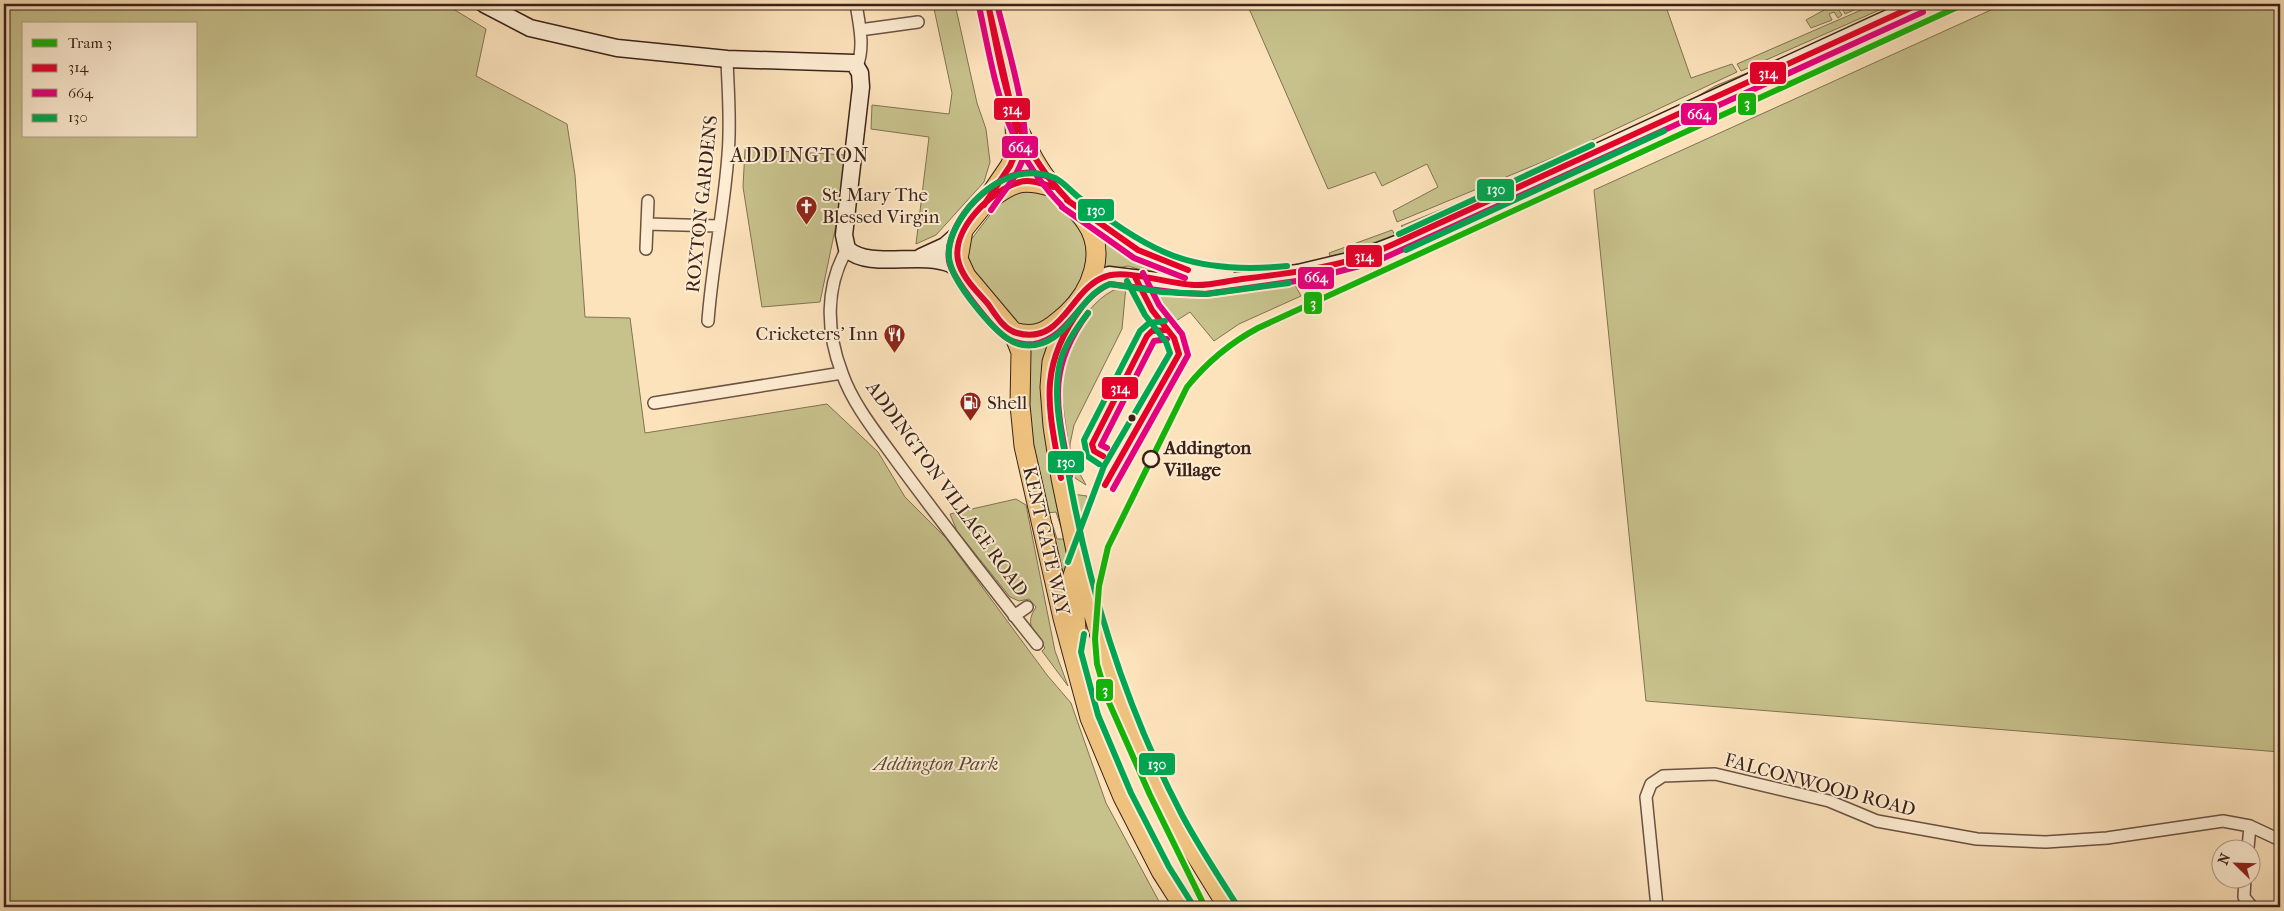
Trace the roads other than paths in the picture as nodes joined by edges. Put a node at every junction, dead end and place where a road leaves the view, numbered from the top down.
1 (484, 4) edge
2 (856, 4) edge
3 (988, 4) edge
4 (1919, 4) edge
5 (918, 22) dead end
6 (860, 30) junction
7 (727, 59) junction
8 (857, 66) junction
9 (1015, 123) junction
10 (1053, 187) junction
11 (648, 200) dead end
12 (1067, 200) junction
13 (984, 204) junction
14 (647, 224) junction
15 (719, 226) junction
16 (963, 230) junction
17 (646, 249) dead end
18 (847, 249) junction
19 (921, 257) junction
20 (966, 276) junction
21 (1122, 276) junction
22 (1242, 279) junction
23 (1081, 296) junction
24 (1069, 312) junction
25 (708, 322) dead end
26 (1013, 332) junction
27 (1058, 343) junction
28 (842, 373) junction
29 (654, 404) dead end
30 (1078, 560) junction
31 (1027, 607) dead end
32 (1014, 616) junction
33 (1037, 644) dead end
34 (1072, 653) junction
35 (2250, 826) junction
36 (2249, 838) edge
37 (2280, 840) edge
38 (2244, 888) edge
39 (1184, 907) edge
40 (1228, 907) edge
41 (1657, 907) edge
42 (2252, 907) edge

1 - 7 street
2 - 6 street
3 - 9 main road
4 - 22 street
5 - 6 street
6 - 8 street
7 - 8 street
7 - 15 street, ROXTON GARDENS
8 - 18 street, ADDINGTON VILLAGE ROAD
9 - 10 main road
9 - 13 main road
10 - 12 main road
10 - 13 main road
11 - 14 street
12 - 22 street
12 - 23 main road
13 - 16 main road
14 - 15 street
14 - 17 street
15 - 25 street, ROXTON GARDENS
16 - 19 street
16 - 20 main road
18 - 19 street
18 - 28 street, ADDINGTON VILLAGE ROAD
19 - 20 street
20 - 26 main road
21 - 22 street
21 - 23 street
21 - 27 street
23 - 24 main road
24 - 26 main road
24 - 27 main road, KENT GATE WAY
26 - 34 main road, KENT GATE WAY
27 - 30 main road, KENT GATE WAY
28 - 29 street
28 - 32 street, ADDINGTON VILLAGE ROAD
30 - 34 main road
30 - 40 main road, KENT GATE WAY
31 - 32 street
32 - 33 street, ADDINGTON VILLAGE ROAD
34 - 39 main road, KENT GATE WAY
35 - 36 street
35 - 37 street, FALCONWOOD ROAD
35 - 41 street, FALCONWOOD ROAD
38 - 42 street

